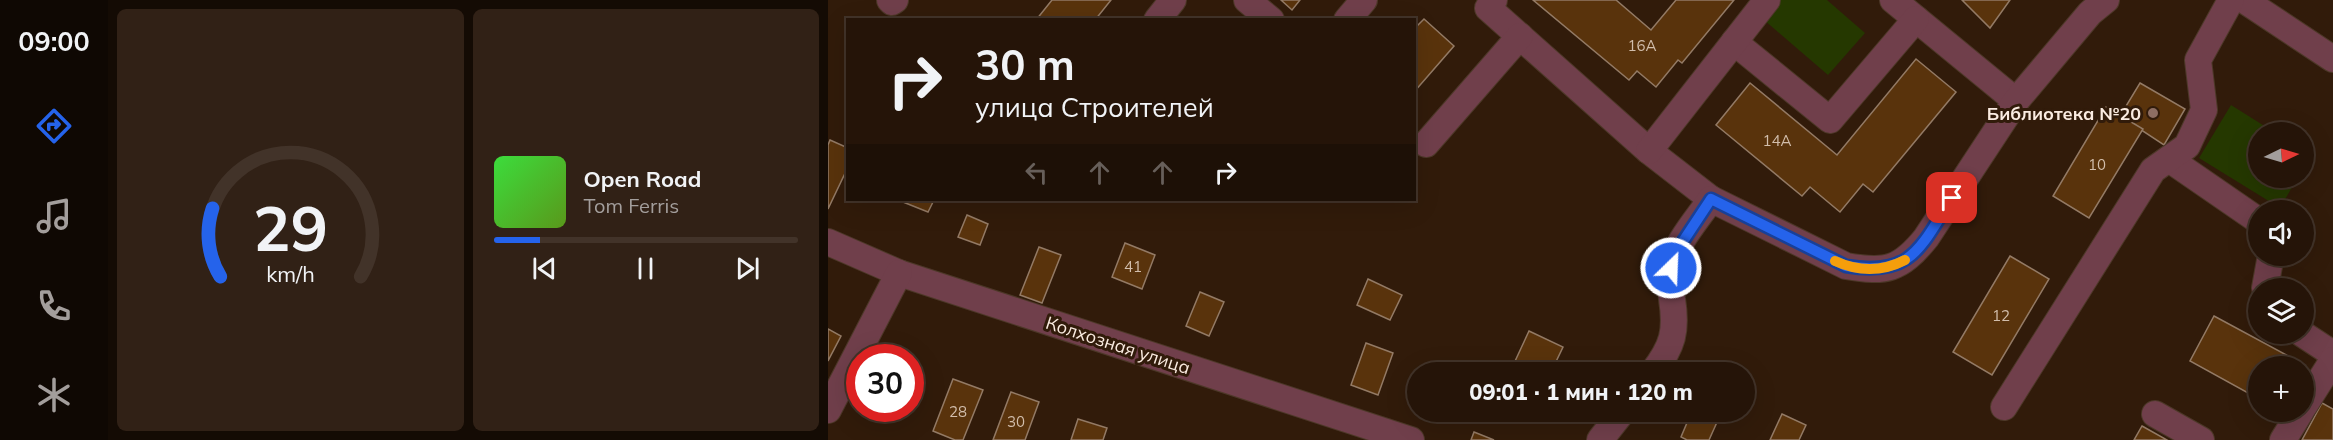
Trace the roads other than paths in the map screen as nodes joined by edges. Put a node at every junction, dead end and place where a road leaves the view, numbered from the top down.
1 (890, 0) edge
2 (895, 0) edge
3 (1173, 0) edge
4 (1247, 0) edge
5 (1364, 0) edge
6 (1767, 0) edge
7 (1893, 0) edge
8 (2106, 0) edge
9 (2230, 0) edge
10 (2244, 0) edge
11 (1488, 3) edge
12 (1159, 18) edge
13 (1269, 18) edge
14 (1349, 18) edge
15 (1916, 19) junction
16 (1520, 36) junction
17 (1734, 42) junction
18 (2333, 59) edge
19 (2016, 101) junction
20 (1426, 144) dead end
21 (1649, 151) junction
22 (2169, 159) junction
23 (1711, 199) junction
24 (2248, 213) edge
25 (828, 242) edge
26 (899, 273) junction
27 (2314, 342) edge
28 (2333, 354) edge
29 (2333, 360) edge
30 (1660, 362) edge
31 (2314, 390) edge
32 (2004, 407) dead end
33 (828, 410) edge
34 (2155, 414) dead end
35 (1614, 422) edge
36 (2294, 422) edge
37 (1411, 440) edge
38 (1600, 440) edge
39 (2201, 440) edge
40 (2283, 440) edge

1 - 2 street
3 - 12 street
4 - 13 street
5 - 14 street
6 - 17 street
7 - 15 street
8 - 19 street
9 - 22 street
10 - 18 street
11 - 16 street
15 - 17 street
15 - 19 street
16 - 20 street
16 - 21 street
17 - 21 street
19 - 23 street
21 - 23 street
22 - 24 street
22 - 32 street
23 - 30 street
25 - 26 street, Колхозная улица
26 - 33 street
26 - 37 street, Колхозная улица
27 - 28 street
29 - 31 street
34 - 39 street
35 - 38 street
36 - 40 street

